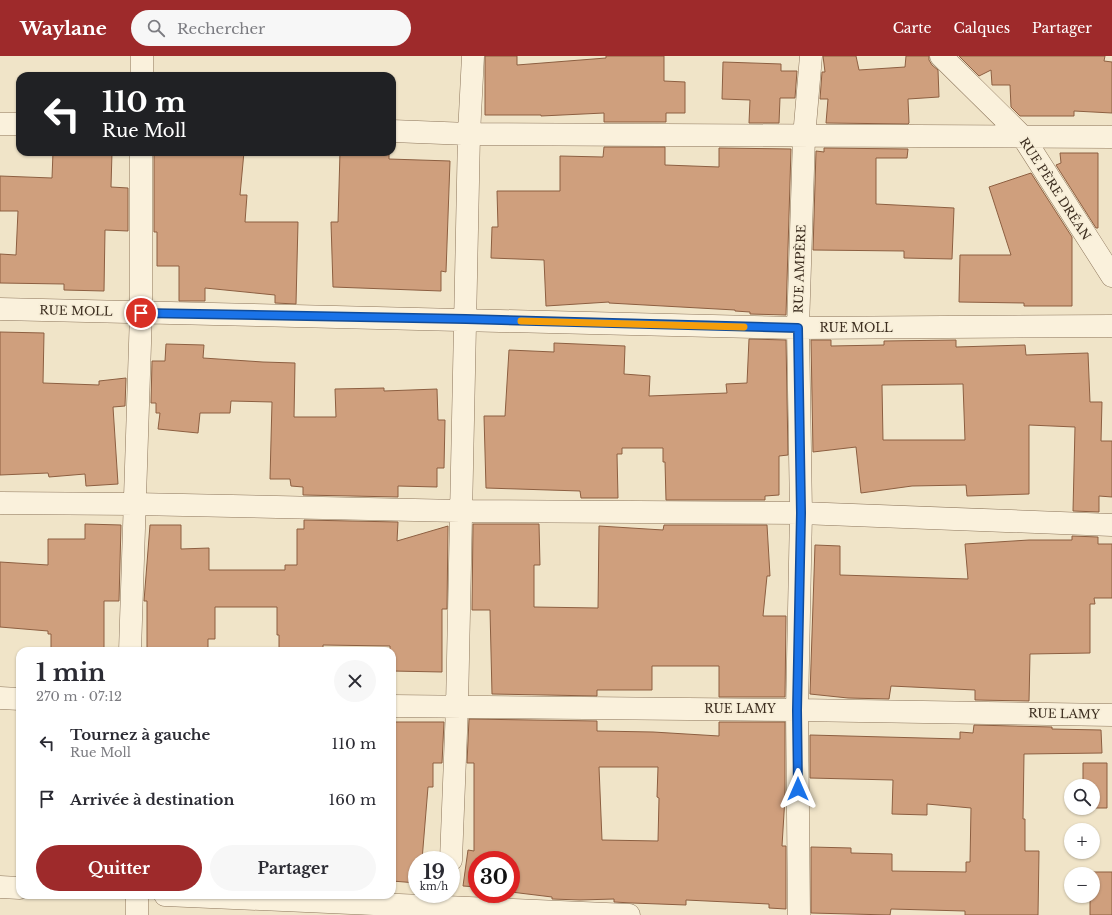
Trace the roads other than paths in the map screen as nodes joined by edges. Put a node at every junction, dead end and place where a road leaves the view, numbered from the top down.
1 (142, 56) edge
2 (473, 56) edge
3 (811, 56) edge
4 (941, 56) edge
5 (142, 72) edge
6 (0, 124) edge
7 (16, 124) edge
8 (396, 131) edge
9 (470, 134) junction
10 (804, 137) junction
11 (1023, 137) junction
12 (1112, 137) edge
13 (141, 156) edge
14 (1112, 276) edge
15 (0, 309) edge
16 (141, 313) junction
17 (466, 319) junction
18 (1112, 326) edge
19 (798, 328) junction
20 (0, 503) edge
21 (135, 504) junction
22 (460, 511) junction
23 (801, 513) junction
24 (1112, 525) edge
25 (130, 647) edge
26 (0, 698) edge
27 (16, 699) edge
28 (396, 706) edge
29 (456, 707) junction
30 (797, 710) junction
31 (1112, 715) edge
32 (451, 851) edge
33 (0, 887) edge
34 (16, 888) edge
35 (137, 899) edge
36 (279, 899) edge
37 (449, 905) edge
38 (137, 915) edge
39 (629, 915) edge
40 (799, 915) edge

1 - 5 street
2 - 9 street
3 - 10 street, RUE AMPÈRE
4 - 11 street, RUE PÈRE DRÉAN
6 - 7 street
8 - 9 street
9 - 10 street
9 - 17 street
10 - 11 street
10 - 19 street, RUE AMPÈRE
11 - 12 street
11 - 14 street, RUE PÈRE DRÉAN
13 - 16 street
15 - 16 street, RUE MOLL
16 - 17 street, RUE MOLL
16 - 21 street
17 - 19 street, RUE MOLL
17 - 22 street
18 - 19 street, RUE MOLL
19 - 23 street, RUE AMPÈRE
20 - 21 street
21 - 22 street
21 - 25 street
22 - 23 street
22 - 29 street
23 - 24 street
23 - 30 street, RUE AMPÈRE
26 - 27 street
28 - 29 street, RUE LAMY
29 - 30 street, RUE LAMY
29 - 32 street
30 - 31 street, RUE LAMY
30 - 40 street, RUE AMPÈRE
33 - 34 street
35 - 38 street
36 - 37 street
37 - 39 street

